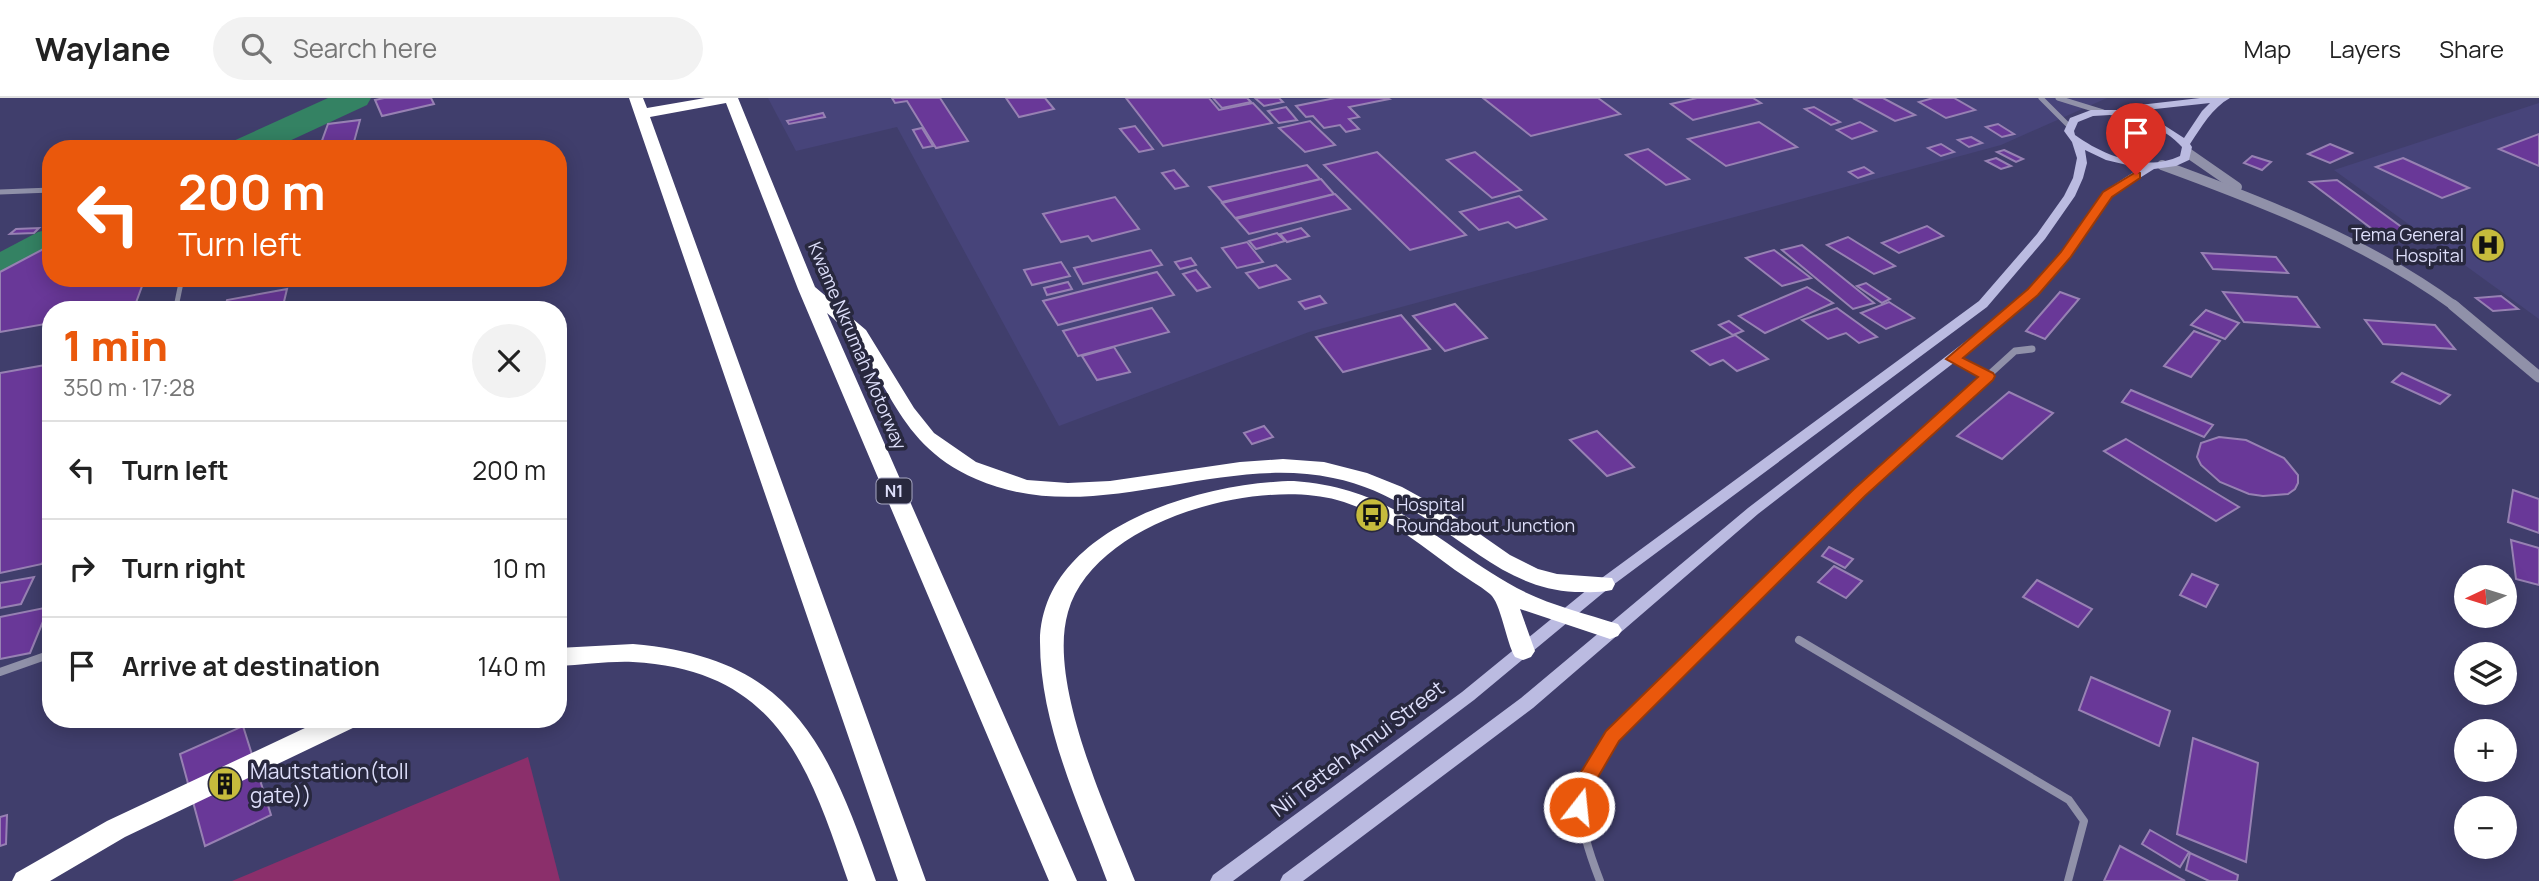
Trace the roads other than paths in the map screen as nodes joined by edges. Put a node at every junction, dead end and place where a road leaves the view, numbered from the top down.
1 (730, 98) edge
2 (2041, 98) edge
3 (2058, 98) edge
4 (2222, 99) edge
5 (639, 106) edge
6 (2107, 112) junction
7 (2069, 126) junction
8 (2077, 142) junction
9 (2187, 148) junction
10 (2157, 165) junction
11 (42, 190) edge
12 (0, 192) edge
13 (2255, 198) junction
14 (807, 289) junction
15 (2032, 349) dead end
16 (1953, 359) junction
17 (1987, 376) junction
18 (2539, 377) edge
19 (1604, 584) junction
20 (1502, 590) junction
21 (1569, 615) junction
22 (1611, 630) junction
23 (1799, 640) dead end
24 (1522, 651) junction
25 (42, 657) edge
26 (567, 657) edge
27 (0, 672) edge
28 (329, 728) edge
29 (26, 881) edge
30 (862, 881) edge
31 (912, 881) edge
32 (1063, 881) edge
33 (1122, 881) edge
34 (1219, 881) edge
35 (1289, 881) edge
36 (1600, 881) edge
37 (2068, 881) edge

1 - 5 highway
1 - 14 highway, Kwame Nkrumah Motorway / N1
2 - 7 street
3 - 6 street
4 - 6 main road
4 - 9 main road
5 - 31 highway
6 - 7 main road
6 - 9 main road
7 - 8 main road
8 - 10 main road
8 - 19 main road, Nii Tetteh Amui Street
9 - 10 main road
9 - 13 street
10 - 13 street
10 - 16 main road
11 - 12 street
13 - 18 street
14 - 19 highway
14 - 32 highway, Kwame Nkrumah Motorway / N1
15 - 17 street
16 - 17 street
16 - 22 main road
17 - 36 street
19 - 21 main road, Nii Tetteh Amui Street
20 - 21 highway
20 - 24 highway
20 - 33 highway
21 - 22 highway
21 - 24 main road, Nii Tetteh Amui Street
22 - 35 main road
23 - 37 street
24 - 34 main road, Nii Tetteh Amui Street
25 - 27 street
26 - 30 highway
28 - 29 highway

